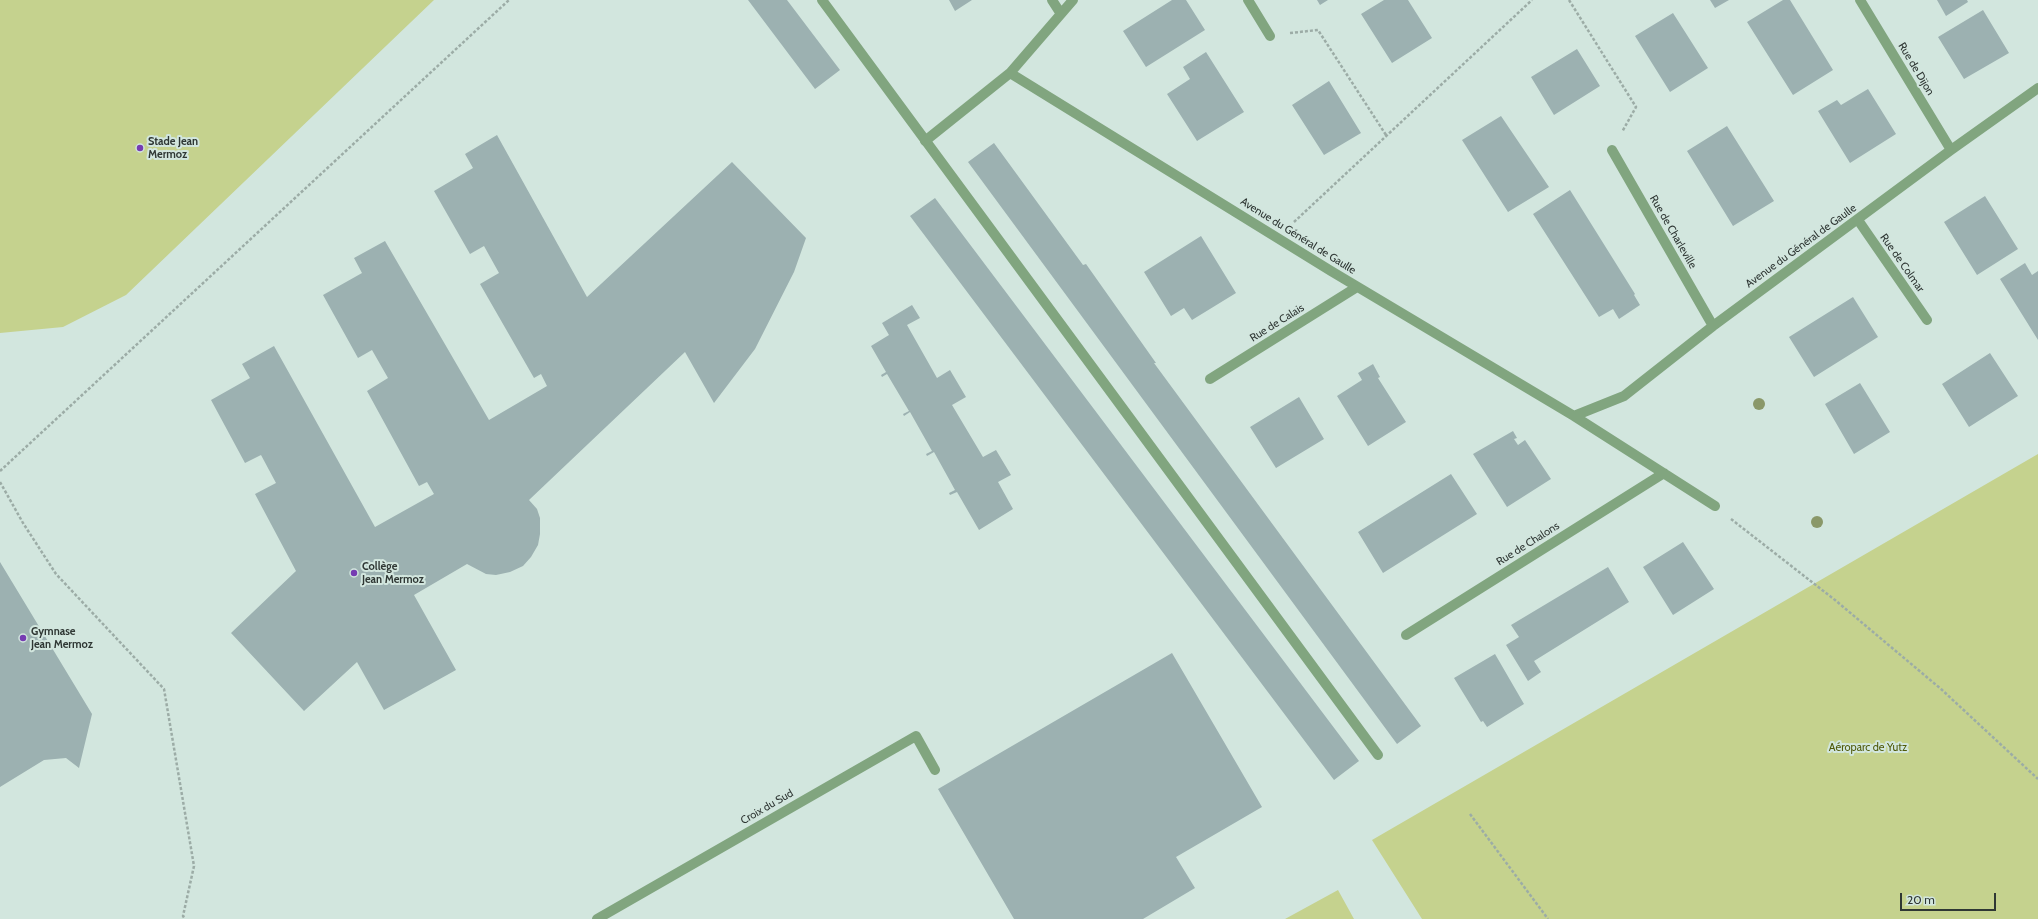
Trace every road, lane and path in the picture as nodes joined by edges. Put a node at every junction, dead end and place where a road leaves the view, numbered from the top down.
1 (509, 0) edge
2 (822, 0) edge
3 (1052, 0) edge
4 (1073, 0) edge
5 (1248, 0) edge
6 (1532, 0) edge
7 (1569, 0) edge
8 (1860, 0) edge
9 (1061, 14) junction
10 (1270, 36) joint
11 (1010, 73) junction
12 (2038, 88) edge
13 (1386, 135) junction
14 (925, 140) junction
15 (1612, 150) joint
16 (1951, 150) junction
17 (1858, 220) junction
18 (1278, 237) junction
19 (1357, 287) junction
20 (1927, 320) dead end
21 (1713, 326) junction
22 (1210, 379) dead end
23 (1574, 416) junction
24 (0, 471) edge
25 (1664, 473) junction
26 (0, 482) edge
27 (1715, 506) joint
28 (1406, 635) dead end
29 (1378, 755) dead end
30 (935, 770) dead end
31 (2038, 779) edge
32 (1470, 814) dead end
33 (185, 919) edge
34 (597, 919) edge
35 (1548, 919) edge

1 - 24 path
2 - 14 street
3 - 9 street
4 - 9 street
5 - 10 street
6 - 13 path
7 - 15 path
8 - 16 street, Rue de Dijon
9 - 11 street
10 - 13 path
11 - 14 street
11 - 18 street, Avenue du Général de Gaulle
12 - 16 street, Avenue du Général de Gaulle
13 - 18 path
14 - 29 street
15 - 21 street, Rue de Charleville
16 - 17 street, Avenue du Général de Gaulle
17 - 20 street, Rue de Colmar
17 - 21 street, Avenue du Général de Gaulle
18 - 19 street, Avenue du Général de Gaulle
19 - 22 street, Rue de Calais
19 - 23 street, Avenue du Général de Gaulle
21 - 23 street, Avenue du Général de Gaulle
23 - 25 street, Avenue du Général de Gaulle
25 - 27 street, Avenue du Général de Gaulle
25 - 28 street, Rue de Chalons
26 - 33 path
27 - 31 path
30 - 34 street, Croix du Sud
32 - 35 path

